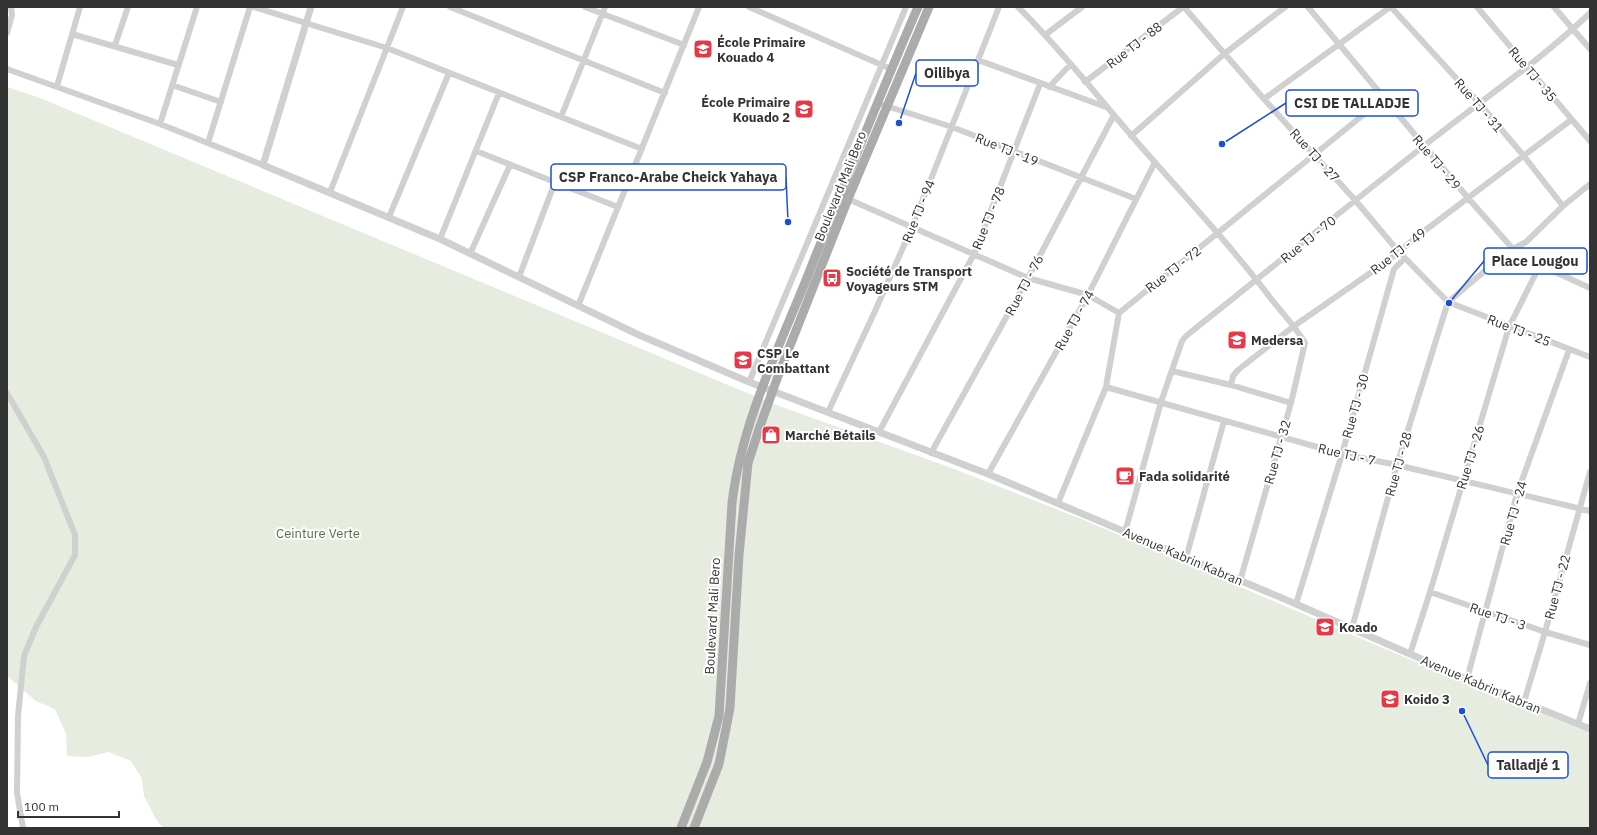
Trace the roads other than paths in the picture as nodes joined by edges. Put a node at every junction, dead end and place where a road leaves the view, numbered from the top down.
1 (11, 7) edge
2 (80, 7) edge
3 (128, 7) edge
4 (197, 7) edge
5 (250, 7) edge
6 (254, 7) edge
7 (311, 7) edge
8 (403, 7) edge
9 (450, 7) edge
10 (585, 7) edge
11 (605, 7) edge
12 (700, 7) edge
13 (749, 7) edge
14 (906, 7) edge
15 (918, 7) edge
16 (929, 7) edge
17 (999, 7) edge
18 (1018, 7) edge
19 (1082, 7) edge
20 (1184, 7) edge
21 (1285, 7) edge
22 (1308, 7) edge
23 (1390, 7) edge
24 (1477, 7) edge
25 (1554, 7) edge
26 (1590, 13) edge
27 (602, 14) junction
28 (306, 23) junction
29 (1572, 30) junction
30 (7, 33) edge
31 (72, 34) junction
32 (1045, 35) junction
33 (115, 45) junction
34 (684, 45) junction
35 (1339, 46) junction
36 (387, 48) junction
37 (1590, 49) edge
38 (1224, 54) junction
39 (584, 60) junction
40 (978, 60) junction
41 (178, 65) junction
42 (1070, 65) junction
43 (887, 67) junction
44 (1527, 67) junction
45 (7, 69) edge
46 (449, 73) junction
47 (1085, 82) junction
48 (1040, 84) junction
49 (172, 85) junction
50 (57, 86) junction
51 (1049, 87) junction
52 (499, 93) junction
53 (665, 93) junction
54 (1384, 98) junction
55 (1264, 100) junction
56 (221, 102) junction
57 (877, 103) junction
58 (1479, 103) junction
59 (887, 106) junction
60 (1107, 108) junction
61 (1114, 115) junction
62 (561, 117) junction
63 (1571, 120) junction
64 (160, 124) junction
65 (952, 127) junction
66 (1131, 136) junction
67 (1590, 141) edge
68 (208, 143) junction
69 (1424, 146) junction
70 (642, 149) junction
71 (476, 151) junction
72 (1015, 152) junction
73 (1314, 154) junction
74 (1523, 155) junction
75 (1155, 162) junction
76 (510, 164) junction
77 (263, 165) junction
78 (1081, 179) junction
79 (555, 182) junction
80 (1590, 184) edge
81 (330, 192) junction
82 (848, 198) junction
83 (1468, 198) junction
84 (1136, 199) junction
85 (1356, 200) junction
86 (1563, 206) junction
87 (618, 207) junction
88 (389, 218) junction
89 (912, 227) junction
90 (1218, 233) junction
91 (440, 239) junction
92 (1513, 249) junction
93 (1399, 252) junction
94 (470, 254) junction
95 (974, 254) junction
96 (1405, 258) junction
97 (1540, 265) junction
98 (519, 277) junction
99 (1028, 278) junction
100 (1257, 279) junction
101 (1590, 288) edge
102 (1088, 295) junction
103 (1448, 302) junction
104 (578, 306) junction
105 (1119, 313) junction
106 (1294, 326) junction
107 (1509, 327) junction
108 (765, 344) junction
109 (778, 349) junction
110 (1569, 350) junction
111 (1590, 358) edge
112 (1172, 371) junction
113 (749, 382) junction
114 (1231, 385) junction
115 (1106, 387) junction
116 (763, 388) junction
117 (772, 391) junction
118 (7, 393) edge
119 (1161, 402) junction
120 (1291, 403) junction
121 (828, 412) junction
122 (1224, 421) junction
123 (879, 432) junction
124 (1281, 438) junction
125 (931, 453) junction
126 (1342, 454) junction
127 (1397, 465) junction
128 (1590, 472) edge
129 (988, 474) junction
130 (1463, 481) junction
131 (1517, 494) junction
132 (1058, 503) junction
133 (1579, 508) junction
134 (1590, 511) edge
135 (1125, 532) junction
136 (1186, 558) junction
137 (1240, 581) junction
138 (1430, 592) junction
139 (1296, 604) junction
140 (1485, 611) junction
141 (1352, 628) junction
142 (1545, 632) junction
143 (1590, 645) edge
144 (1410, 654) junction
145 (1467, 679) junction
146 (1590, 683) edge
147 (1524, 702) junction
148 (1578, 724) junction
149 (1590, 729) edge
150 (23, 828) edge
151 (681, 828) edge
152 (694, 828) edge

1 - 30 street
2 - 31 street
3 - 33 street
4 - 41 street
5 - 56 street
6 - 28 street
7 - 28 street
8 - 36 street
9 - 39 street
10 - 27 street
11 - 27 street
12 - 34 street
13 - 43 street
14 - 43 street
15 - 43 main road, Boulevard Mali Bero
16 - 59 main road, Boulevard Mali Bero
17 - 40 street, Rue TJ - 94
18 - 32 street, Rue TJ - 32
19 - 32 street
20 - 38 street, Rue TJ - 27
20 - 47 street, Rue TJ - 88
21 - 38 street
22 - 35 street, Rue TJ - 29
23 - 35 street
23 - 58 street, Rue TJ - 31
24 - 44 street, Rue TJ - 35
25 - 29 street
26 - 29 street, Rue TJ - 70
27 - 34 street
27 - 39 street
28 - 36 street
28 - 77 street
29 - 37 street
29 - 44 street, Rue TJ - 70
31 - 33 street
31 - 50 street
32 - 42 street, Rue TJ - 32
33 - 41 street
34 - 53 street
35 - 54 street, Rue TJ - 29
35 - 55 street
36 - 46 street
36 - 81 street
38 - 55 street, Rue TJ - 27
38 - 66 street
39 - 53 street
39 - 62 street
40 - 48 street
40 - 65 street, Rue TJ - 94
41 - 49 street
42 - 47 street, Rue TJ - 32
42 - 51 street
43 - 57 main road, Boulevard Mali Bero
43 - 108 street
44 - 58 street, Rue TJ - 70
44 - 63 street, Rue TJ - 35
45 - 50 street
46 - 52 street
46 - 88 street
47 - 60 street, Rue TJ - 32
48 - 51 street
48 - 72 street, Rue TJ - 78
49 - 56 street
49 - 64 street
50 - 64 street
51 - 60 street
52 - 62 street
52 - 71 street
53 - 70 street
54 - 69 street, Rue TJ - 29
54 - 73 street, Rue TJ - 72
55 - 73 street, Rue TJ - 27
56 - 68 street
57 - 59 street, Rue TJ - 19
57 - 109 main road, Boulevard Mali Bero
58 - 69 street, Rue TJ - 70
58 - 74 street, Rue TJ - 31
59 - 65 street, Rue TJ - 19
59 - 82 main road, Boulevard Mali Bero
60 - 61 street, Rue TJ - 32
61 - 66 street, Rue TJ - 32
61 - 78 street, Rue TJ - 76
62 - 70 street
63 - 67 street, Rue TJ - 35
63 - 74 street, Rue TJ - 49
64 - 68 street
65 - 72 street, Rue TJ - 19
65 - 89 street, Rue TJ - 94
66 - 75 street, Rue TJ - 32
68 - 77 street
69 - 83 street, Rue TJ - 29
69 - 85 street, Rue TJ - 70
70 - 87 street
71 - 76 street
71 - 91 street
72 - 78 street, Rue TJ - 19
72 - 95 street, Rue TJ - 78
73 - 85 street, Rue TJ - 27
73 - 90 street, Rue TJ - 72
74 - 83 street, Rue TJ - 49
74 - 86 street, Rue TJ - 31
75 - 84 street, Rue TJ - 74
75 - 90 street, Rue TJ - 32
76 - 79 street
76 - 94 street
77 - 81 street, Avenue Kabrin Kabran
78 - 84 street, Rue TJ - 19
78 - 99 street, Rue TJ - 76
79 - 87 street
79 - 98 street
80 - 86 street
81 - 88 street, Avenue Kabrin Kabran
82 - 89 street
82 - 117 main road, Boulevard Mali Bero
83 - 92 street, Rue TJ - 29
83 - 93 street, Rue TJ - 49
84 - 102 street, Rue TJ - 74
85 - 93 street, Rue TJ - 27
85 - 100 street, Rue TJ - 70
86 - 92 street
87 - 104 street
88 - 91 street, Avenue Kabrin Kabran
89 - 95 street
89 - 121 street, Rue TJ - 94
90 - 100 street, Rue TJ - 32
90 - 105 street, Rue TJ - 72
91 - 94 street, Avenue Kabrin Kabran
92 - 97 street, Rue TJ - 29
92 - 103 street
93 - 96 street, Rue TJ - 27
93 - 106 street, Rue TJ - 49
94 - 98 street, Avenue Kabrin Kabran
95 - 99 street
95 - 123 street, Rue TJ - 78
96 - 103 street, Rue TJ - 27
96 - 126 street, Rue TJ - 30
97 - 101 street, Rue TJ - 29
97 - 107 street, Rue TJ - 26
98 - 104 street, Avenue Kabrin Kabran
99 - 102 street
99 - 125 street, Rue TJ - 76
100 - 106 street, Rue TJ - 32
100 - 112 street, Rue TJ - 70
102 - 105 street
102 - 129 street, Rue TJ - 74
103 - 107 street, Rue TJ - 25
103 - 127 street, Rue TJ - 28
104 - 113 street, Avenue Kabrin Kabran
105 - 115 street
106 - 114 street, Rue TJ - 49
106 - 120 street, Rue TJ - 32
107 - 110 street, Rue TJ - 25
107 - 130 street, Rue TJ - 26
108 - 109 street
108 - 113 street
109 - 116 main road, Boulevard Mali Bero
110 - 111 street, Rue TJ - 25
110 - 131 street, Rue TJ - 24
112 - 114 street
112 - 119 street, Rue TJ - 70
113 - 116 street, Avenue Kabrin Kabran
114 - 120 street
115 - 119 street, Rue TJ - 7
115 - 132 street
116 - 117 street, Avenue Kabrin Kabran
116 - 151 main road, Boulevard Mali Bero
117 - 121 street, Avenue Kabrin Kabran
117 - 152 main road, Boulevard Mali Bero
118 - 150 street
119 - 122 street, Rue TJ - 7
119 - 135 street, Rue TJ - 70
120 - 124 street, Rue TJ - 32
121 - 123 street, Avenue Kabrin Kabran
122 - 124 street, Rue TJ - 7
122 - 136 street
123 - 125 street, Avenue Kabrin Kabran
124 - 126 street, Rue TJ - 7
124 - 137 street, Rue TJ - 32
125 - 129 street, Avenue Kabrin Kabran
126 - 127 street, Rue TJ - 7
126 - 139 street, Rue TJ - 30
127 - 130 street, Rue TJ - 7
127 - 141 street, Rue TJ - 28
128 - 133 street, Rue TJ - 22
129 - 132 street, Avenue Kabrin Kabran
130 - 131 street, Rue TJ - 7
130 - 138 street, Rue TJ - 26
131 - 133 street, Rue TJ - 7
131 - 140 street, Rue TJ - 24
132 - 135 street, Avenue Kabrin Kabran
133 - 134 street, Rue TJ - 7
133 - 142 street, Rue TJ - 22
135 - 136 street, Avenue Kabrin Kabran
136 - 137 street, Avenue Kabrin Kabran
137 - 139 street, Avenue Kabrin Kabran
138 - 140 street, Rue TJ - 3
138 - 144 street, Rue TJ - 26
139 - 141 street, Avenue Kabrin Kabran
140 - 142 street, Rue TJ - 3
140 - 145 street, Rue TJ - 24
141 - 144 street, Avenue Kabrin Kabran
142 - 143 street, Rue TJ - 3
142 - 147 street, Rue TJ - 22
144 - 145 street, Avenue Kabrin Kabran
145 - 147 street, Avenue Kabrin Kabran
146 - 148 street
147 - 148 street, Avenue Kabrin Kabran
148 - 149 street, Avenue Kabrin Kabran

